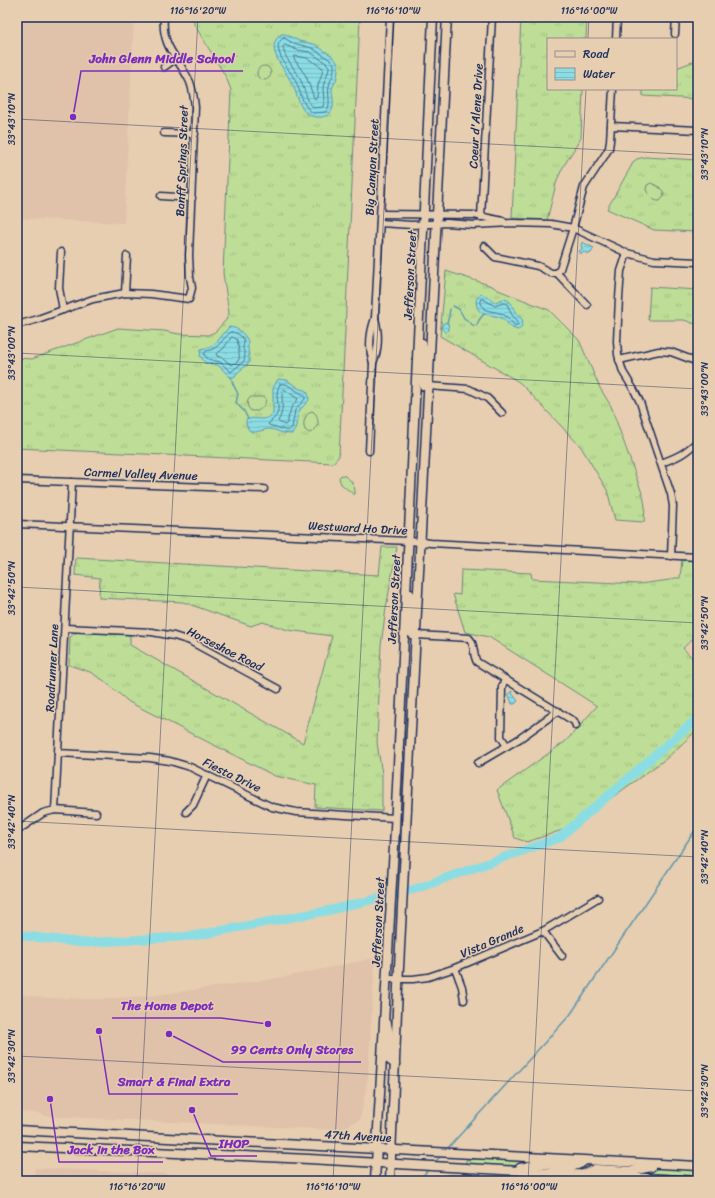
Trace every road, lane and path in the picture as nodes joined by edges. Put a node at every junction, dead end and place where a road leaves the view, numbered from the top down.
1 (164, 17) edge
2 (390, 17) edge
3 (434, 17) edge
4 (447, 17) edge
5 (492, 17) edge
6 (617, 17) edge
7 (676, 17) edge
8 (675, 34) dead end
9 (616, 38) edge
10 (175, 59) junction
11 (164, 67) dead end
12 (613, 90) edge
13 (611, 126) junction
14 (698, 130) edge
15 (164, 132) dead end
16 (195, 134) junction
17 (161, 196) dead end
18 (192, 198) junction
19 (381, 214) junction
20 (425, 214) junction
21 (437, 214) junction
22 (481, 216) junction
23 (380, 223) junction
24 (424, 224) junction
25 (436, 224) junction
26 (512, 224) junction
27 (573, 228) junction
28 (484, 246) dead end
29 (61, 252) dead end
30 (627, 253) junction
31 (127, 256) dead end
32 (698, 262) edge
33 (557, 273) junction
34 (125, 293) junction
35 (587, 305) dead end
36 (63, 310) junction
37 (420, 320) junction
38 (17, 325) edge
39 (619, 360) junction
40 (698, 362) edge
41 (428, 386) junction
42 (502, 413) dead end
43 (698, 441) edge
44 (369, 451) dead end
45 (660, 463) junction
46 (17, 480) edge
47 (72, 482) junction
48 (264, 490) dead end
49 (17, 524) edge
50 (70, 526) junction
51 (409, 541) junction
52 (421, 542) junction
53 (671, 556) junction
54 (698, 557) edge
55 (407, 582) junction
56 (65, 628) junction
57 (416, 635) junction
58 (505, 679) junction
59 (278, 689) dead end
60 (558, 712) junction
61 (576, 726) dead end
62 (507, 746) junction
63 (58, 753) junction
64 (478, 762) dead end
65 (207, 775) junction
66 (55, 810) junction
67 (186, 812) dead end
68 (96, 813) dead end
69 (395, 818) junction
70 (17, 831) edge
71 (598, 898) dead end
72 (543, 931) junction
73 (562, 956) dead end
74 (455, 968) junction
75 (387, 979) junction
76 (399, 979) junction
77 (464, 1000) dead end
78 (385, 1014) junction
79 (395, 1064) junction
80 (17, 1130) edge
81 (79, 1133) junction
82 (17, 1146) edge
83 (76, 1148) junction
84 (376, 1149) junction
85 (391, 1150) junction
86 (585, 1160) junction
87 (376, 1163) junction
88 (391, 1164) junction
89 (661, 1164) junction
90 (698, 1166) edge
91 (510, 1170) junction
92 (583, 1174) junction
93 (698, 1180) edge
94 (375, 1181) edge
95 (390, 1181) edge

1 - 10 street, Banff Springs Street
2 - 19 street, Big Canyon Street
3 - 20 main road, Jefferson Street
4 - 21 main road, Jefferson Street
5 - 22 street, Coeur d'Alene Drive
6 - 9 street
7 - 8 street
10 - 11 street
10 - 16 street, Banff Springs Street
12 - 13 street
13 - 14 street
13 - 27 street
15 - 16 street
16 - 18 street, Banff Springs Street
17 - 18 street
18 - 34 street, Banff Springs Street
19 - 20 street
19 - 23 street, Big Canyon Street
20 - 21 street
20 - 24 main road, Jefferson Street
21 - 22 street
21 - 25 main road, Jefferson Street
22 - 26 street
23 - 24 street
23 - 44 street, Big Canyon Street
24 - 25 street
24 - 37 main road, Jefferson Street
25 - 26 street
25 - 41 main road, Jefferson Street
26 - 27 street
27 - 30 street
27 - 33 street
28 - 33 street
29 - 36 street
30 - 32 street
30 - 39 street
31 - 34 street
33 - 35 street
34 - 36 street
36 - 38 street
37 - 41 main road
37 - 51 main road, Jefferson Street
39 - 40 street
39 - 45 street
41 - 42 street
41 - 52 main road, Jefferson Street
43 - 45 street
45 - 53 street
46 - 47 street, Carmel Valley Avenue
47 - 48 street, Carmel Valley Avenue
47 - 50 street, Roadrunner Lane
49 - 50 street, Westward Ho Drive
50 - 51 street, Westward Ho Drive
50 - 56 street, Roadrunner Lane
51 - 52 street, Westward Ho Drive
51 - 55 main road, Jefferson Street
52 - 53 street, Westward Ho Drive
52 - 57 main road, Jefferson Street
53 - 54 street, Westward Ho Drive
55 - 57 main road
55 - 69 main road, Jefferson Street
56 - 59 street, Horseshoe Road
56 - 63 street, Roadrunner Lane
57 - 58 street
57 - 76 main road, Jefferson Street
58 - 60 street
58 - 62 street
60 - 61 street
60 - 62 street
62 - 64 street
63 - 65 street, Fiesta Drive
63 - 66 street, Roadrunner Lane
65 - 67 street
65 - 69 street, Fiesta Drive
66 - 68 street
66 - 70 street
69 - 75 main road, Jefferson Street
71 - 72 street, Vista Grande
72 - 73 street
72 - 74 street, Vista Grande
74 - 76 street, Vista Grande
74 - 77 street
75 - 76 street, Vista Grande
75 - 78 main road, Jefferson Street
76 - 79 main road, Jefferson Street
78 - 79 main road
78 - 84 main road, Jefferson Street
79 - 85 main road, Jefferson Street
80 - 81 main road, 47th Avenue
81 - 83 main road
81 - 84 main road, 47th Avenue
82 - 83 main road
83 - 87 main road
84 - 85 main road, 47th Avenue
84 - 87 main road, Jefferson Street
85 - 86 main road, 47th Avenue
85 - 88 main road, Jefferson Street
86 - 89 main road, 47th Avenue
86 - 91 main road
87 - 88 main road
87 - 94 main road, Jefferson Street
88 - 91 main road
88 - 95 main road, Jefferson Street
89 - 90 main road, 47th Avenue
89 - 92 main road
91 - 92 main road
92 - 93 main road

